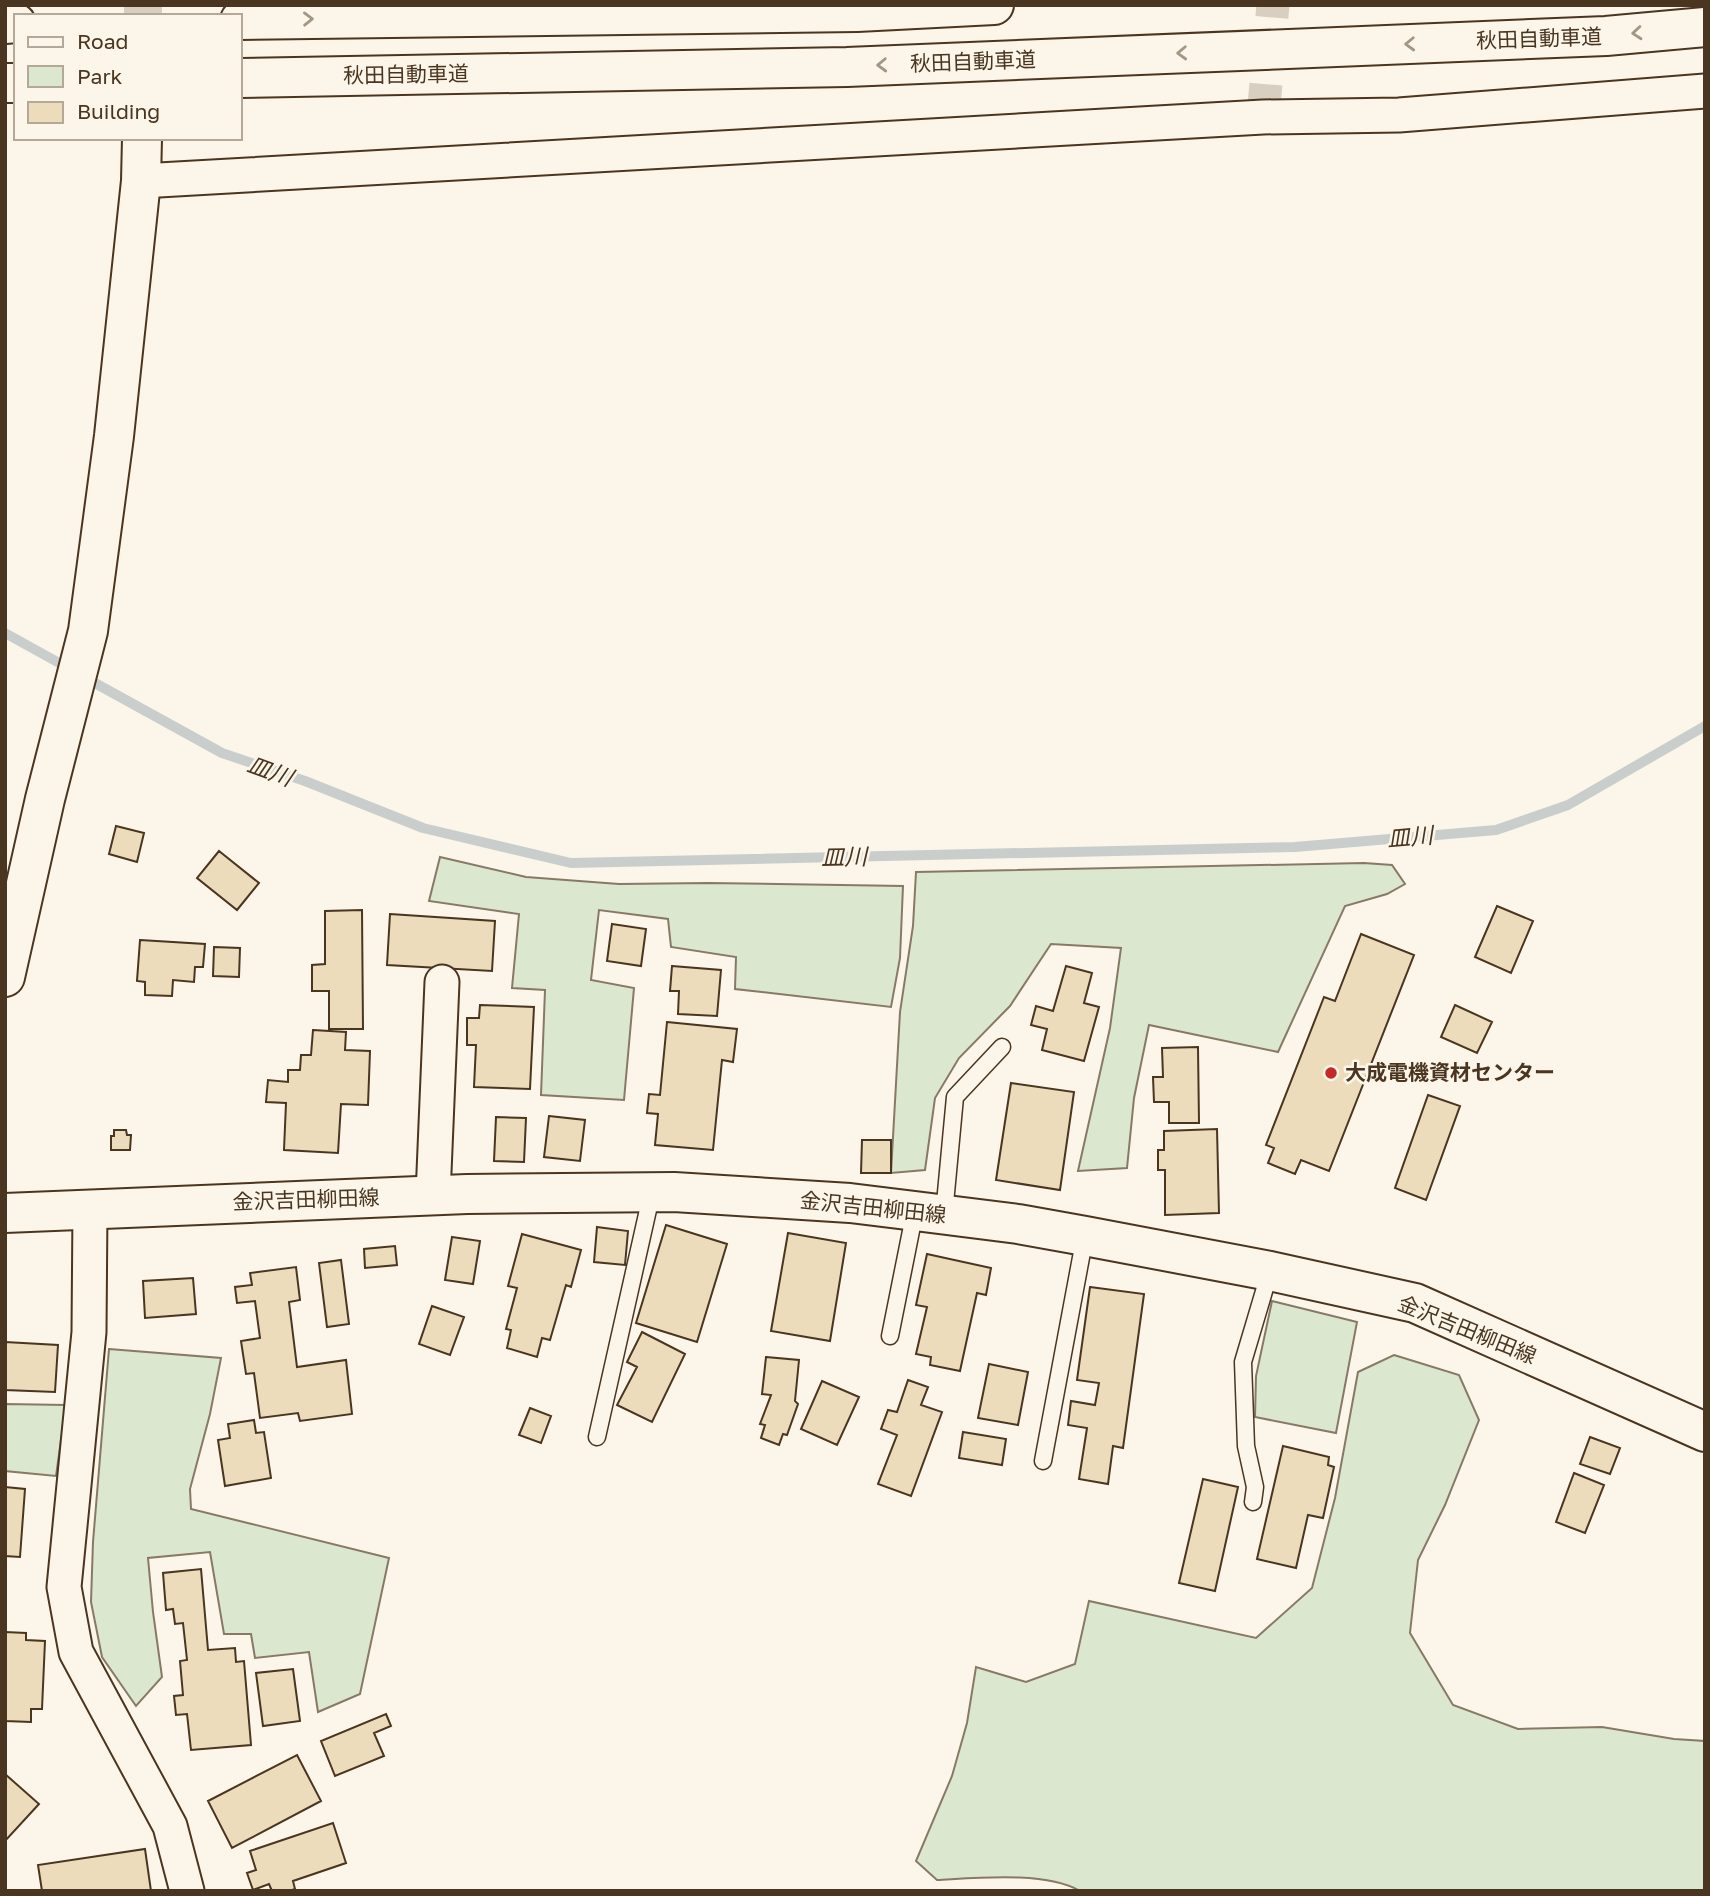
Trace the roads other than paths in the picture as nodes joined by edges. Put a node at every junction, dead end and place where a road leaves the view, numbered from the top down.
1 (994, 5) edge
2 (242, 20) edge
3 (1705, 27) edge
4 (242, 78) edge
5 (1705, 91) edge
6 (142, 140) edge
7 (141, 181) junction
8 (5, 976) edge
9 (442, 982) dead end
10 (1002, 1047) dead end
11 (652, 1192) junction
12 (433, 1196) junction
13 (90, 1209) junction
14 (5, 1213) edge
15 (929, 1213) junction
16 (1085, 1236) junction
17 (1270, 1271) junction
18 (890, 1336) dead end
19 (1705, 1432) edge
20 (597, 1437) dead end
21 (1043, 1461) dead end
22 (1253, 1502) dead end
23 (187, 1891) edge

2 -> 1 main road
3 -> 4 main road, 秋田自動車道
5 - 7 street
6 - 7 main road
7 - 8 main road
9 - 12 street
10 - 15 lane
11 - 12 main road, 金沢吉田柳田線
11 - 15 main road, 金沢吉田柳田線
11 - 20 lane
12 - 13 main road, 金沢吉田柳田線
13 - 14 main road, 金沢吉田柳田線
13 - 23 street
15 - 16 main road, 金沢吉田柳田線
15 - 18 lane
16 - 17 main road, 金沢吉田柳田線
16 - 21 lane
17 - 19 main road, 金沢吉田柳田線
17 - 22 lane

